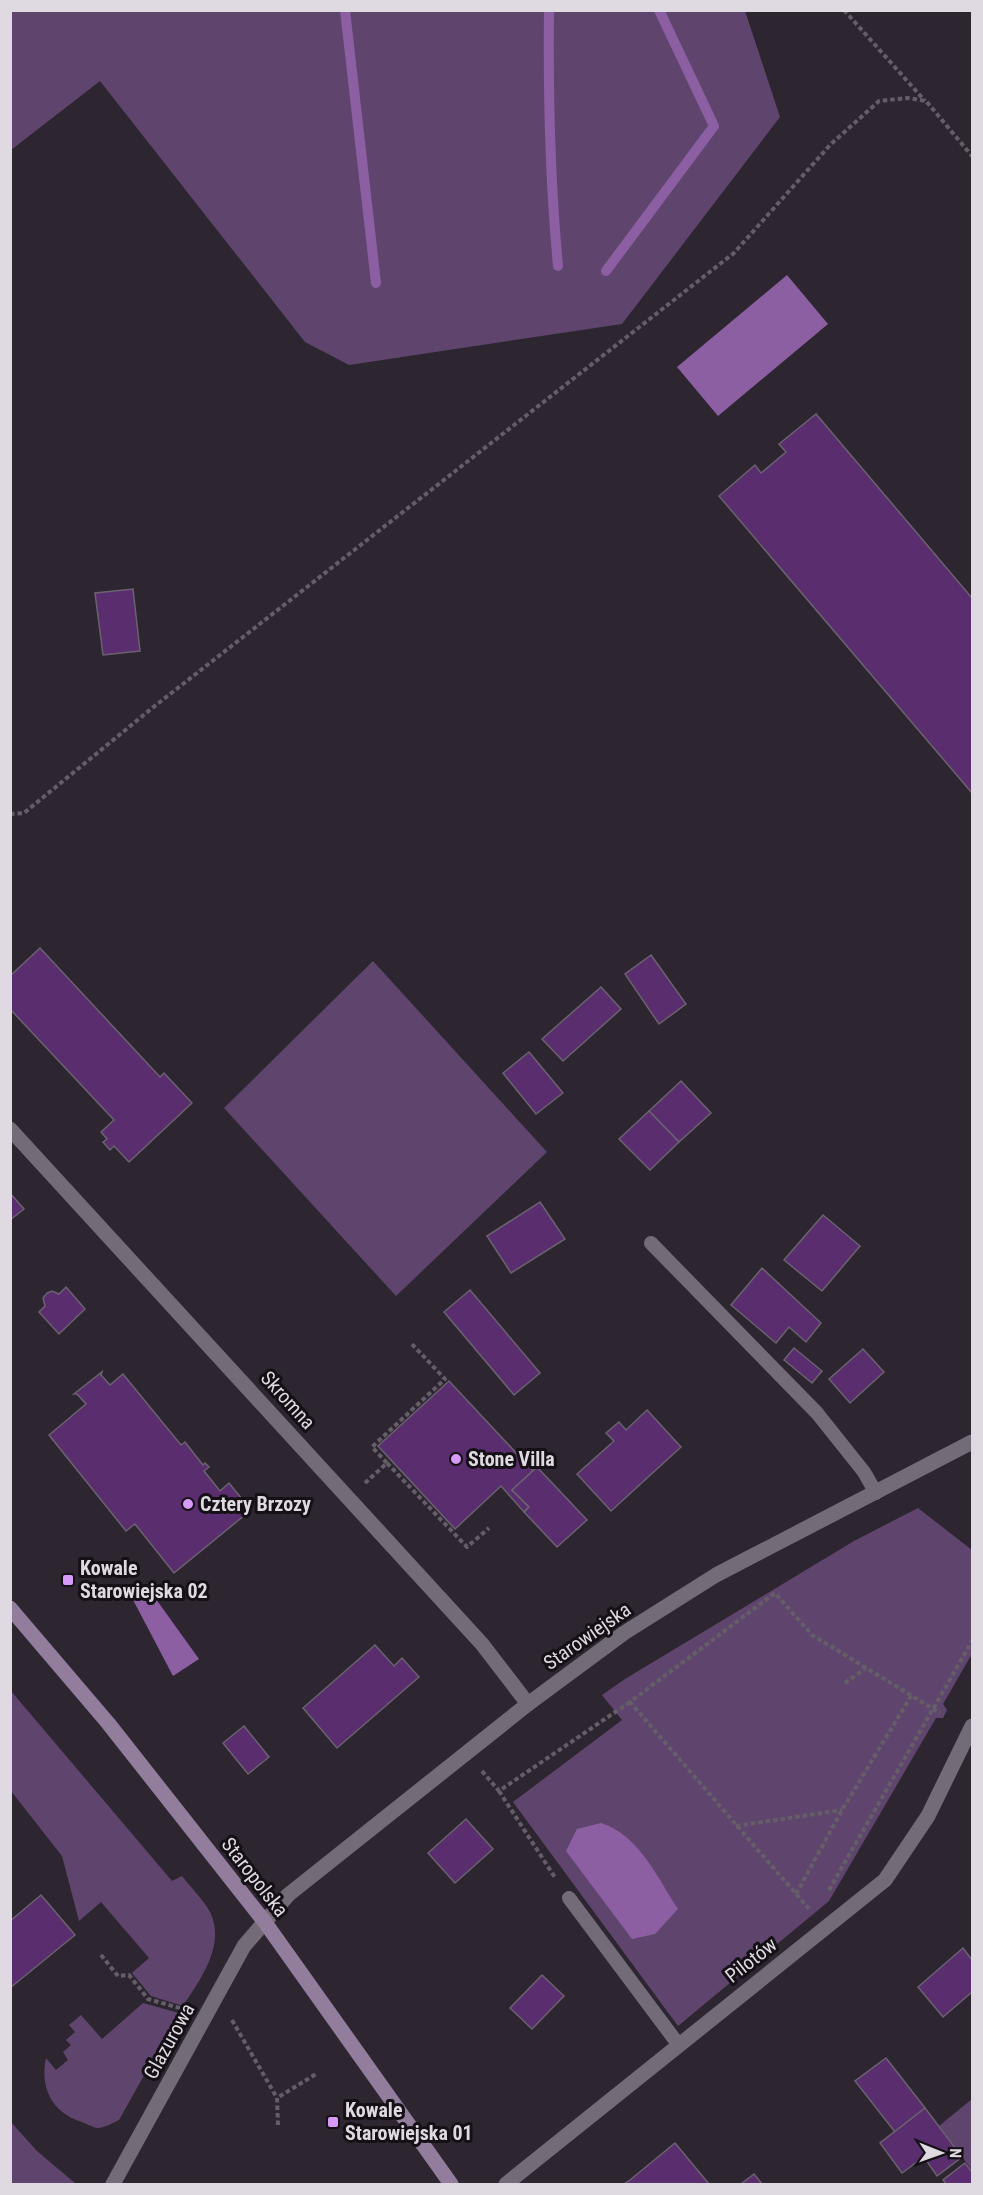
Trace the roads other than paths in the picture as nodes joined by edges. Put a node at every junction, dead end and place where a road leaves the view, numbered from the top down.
1 (10, 1129) edge
2 (651, 1243) dead end
3 (972, 1442) edge
4 (876, 1493) junction
5 (10, 1608) edge
6 (528, 1704) junction
7 (972, 1726) edge
8 (569, 1898) road end
9 (264, 1921) junction
10 (678, 2044) junction
11 (113, 2184) edge
12 (451, 2184) edge
13 (506, 2184) edge

1 - 6 street, Skromna
2 - 4 lane
3 - 4 street, Starowiejska
4 - 6 street, Starowiejska
5 - 9 main road, Staropolska
6 - 9 street, Starowiejska
7 - 10 street, Pilotów
8 - 10 lane
9 - 11 street, Glazurowa
9 - 12 main road, Staropolska
10 - 13 street, Pilotów

